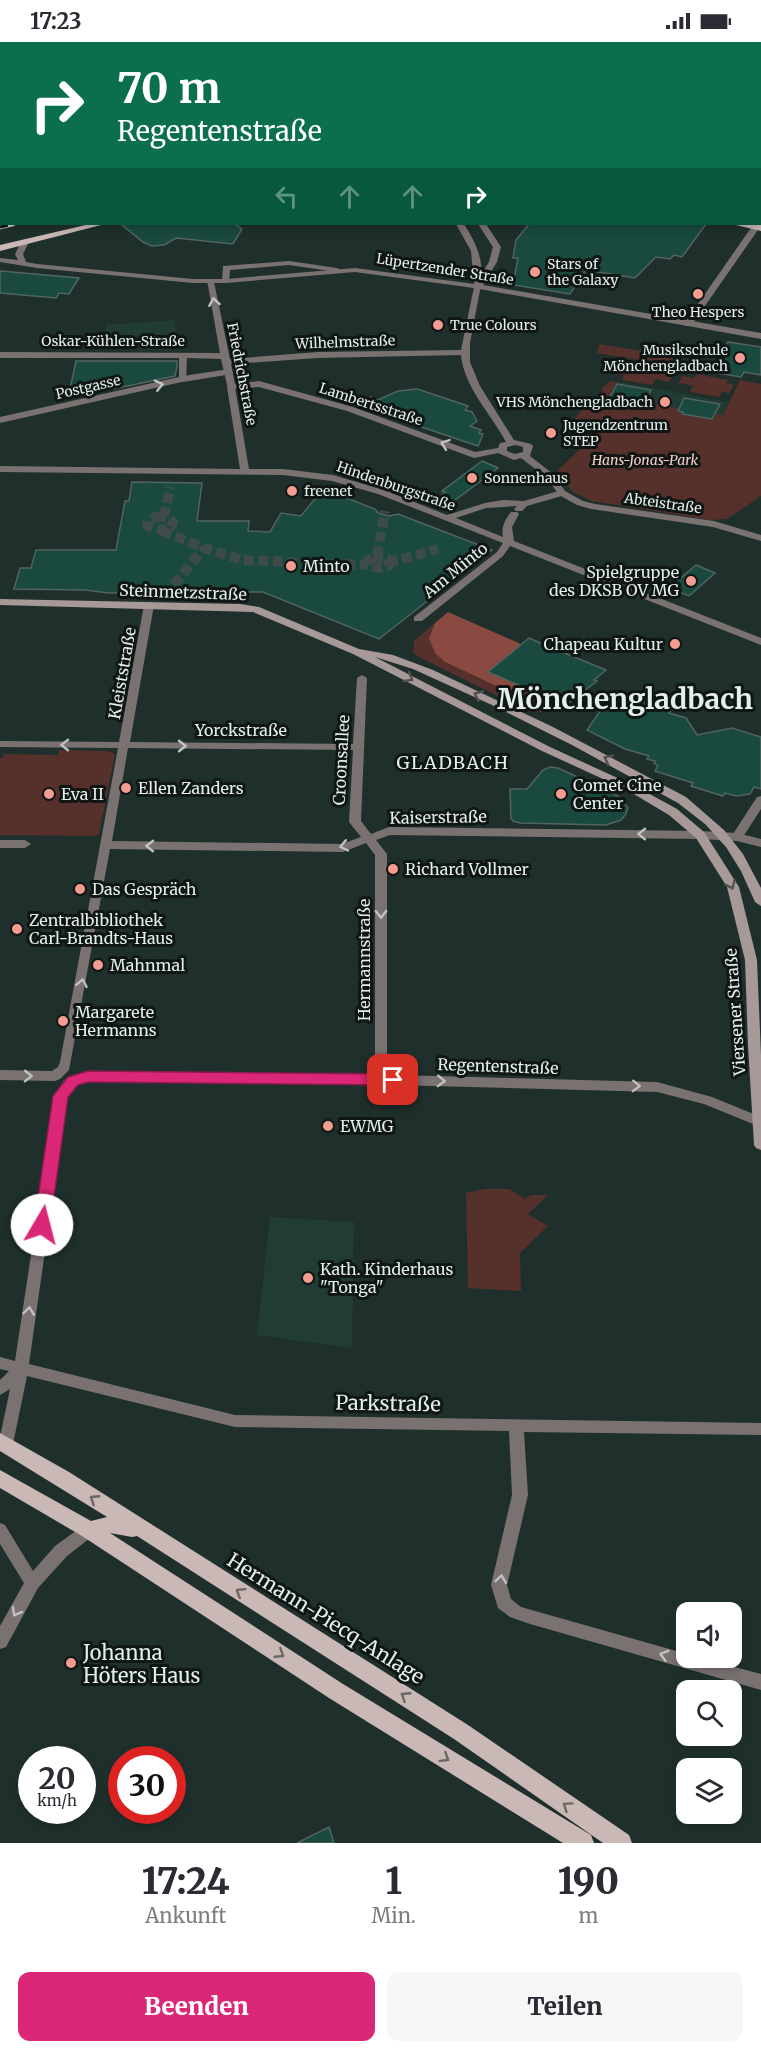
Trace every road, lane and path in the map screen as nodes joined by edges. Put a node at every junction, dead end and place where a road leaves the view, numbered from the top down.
1 (96, 225) edge
2 (461, 225) edge
3 (483, 225) edge
4 (760, 225) edge
5 (25, 242) junction
6 (0, 248) edge
7 (0, 260) edge
8 (23, 264) junction
9 (0, 266) edge
10 (37, 266) junction
11 (336, 270) junction
12 (226, 281) junction
13 (210, 282) junction
14 (478, 286) junction
15 (688, 324) junction
16 (761, 336) edge
17 (464, 352) junction
18 (0, 355) edge
19 (183, 355) junction
20 (226, 359) junction
21 (229, 372) junction
22 (183, 379) junction
23 (231, 387) junction
24 (0, 420) edge
25 (511, 442) junction
26 (501, 450) junction
27 (524, 456) junction
28 (0, 469) edge
29 (245, 471) junction
30 (562, 493) junction
31 (524, 504) junction
32 (448, 518) junction
33 (761, 538) edge
34 (509, 541) junction
35 (0, 602) edge
36 (149, 605) junction
37 (418, 619) dead end
38 (761, 642) edge
39 (357, 652) junction
40 (362, 678) dead end
41 (0, 744) edge
42 (124, 746) junction
43 (358, 747) junction
44 (761, 800) edge
45 (700, 835) junction
46 (732, 837) junction
47 (368, 839) junction
48 (761, 843) edge
49 (0, 844) edge
50 (25, 844) dead end
51 (106, 845) junction
52 (761, 902) edge
53 (0, 1075) edge
54 (393, 1080) junction
55 (759, 1121) edge
56 (761, 1145) edge
57 (0, 1363) edge
58 (21, 1369) junction
59 (0, 1389) edge
60 (516, 1425) junction
61 (761, 1429) edge
62 (3, 1443) edge
63 (0, 1478) edge
64 (0, 1530) edge
65 (89, 1530) junction
66 (143, 1531) junction
67 (32, 1583) junction
68 (0, 1642) edge
69 (761, 1682) edge
70 (583, 1843) edge
71 (621, 1843) edge

1 - 5 main road
2 - 14 street
3 - 14 street
4 - 15 street
5 - 6 main road
5 - 8 street
7 - 8 street, Lüpertzender Straße
8 - 10 street, Lüpertzender Straße
9 - 10 street
10 - 13 street, Lüpertzender Straße
11 - 12 street, Lüpertzender Straße
11 - 12 street, Lüpertzender Straße
11 - 14 street, Lüpertzender Straße
12 - 13 street, Lüpertzender Straße
20 -> 13 street, Friedrichstraße
14 - 15 street, Lüpertzender Straße
14 - 17 street
15 - 16 street, Lüpertzender Straße
17 - 20 street, Wilhelmstraße
17 - 25 street
18 - 19 street, Oskar-Kühlen-Straße
19 - 20 street, Oskar-Kühlen-Straße
19 - 22 street
20 - 21 street, Friedrichstraße
21 - 22 street, Postgasse
21 - 23 street, Friedrichstraße
24 -> 22 street, Postgasse
26 -> 23 street, Lambertsstraße
23 - 29 street, Friedrichstraße
25 - 26 street
25 - 27 street
26 - 27 street
27 - 30 street
28 - 29 street, Hindenburgstraße
29 - 32 street, Hindenburgstraße
30 - 31 street
30 - 33 street, Abteistraße
31 - 32 street
31 - 34 street
32 - 34 street, Hindenburgstraße
34 - 37 street, Am Minto
34 - 38 street, Hindenburgstraße
35 - 36 main road, Steinmetzstraße
36 - 39 main road, Steinmetzstraße
36 - 42 street, Kleiststraße
39 -> 45 main road, Viersener Straße
46 -> 39 main road
40 - 43 street, Croonsallee
42 -> 41 street, Yorckstraße
42 -> 43 street, Yorckstraße
42 - 51 street, Kleiststraße
43 - 47 street, Croonsallee
44 - 46 street
45 - 46 street, Kaiserstraße
45 -> 47 street, Kaiserstraße
45 -> 55 main road, Viersener Straße
46 - 48 street, Kaiserstraße
46 - 52 main road
47 -> 51 street, Kaiserstraße
47 -> 54 street, Hermannstraße
49 - 50 street
53 -> 51 street, Kleiststraße
54 -> 55 street, Regentenstraße
58 -> 54 street, Regentenstraße
55 - 56 main road, Viersener Straße
57 - 58 street, Parkstraße
58 - 59 street
58 - 60 street, Parkstraße
58 - 62 street
60 - 61 street, Parkstraße
69 -> 60 street
66 -> 62 main road, Hermann-Piecq-Anlage
63 - 65 main road
64 - 67 street
65 - 66 main road
65 - 67 street
65 -> 70 main road
71 -> 66 main road, Hermann-Piecq-Anlage
67 -> 68 street

